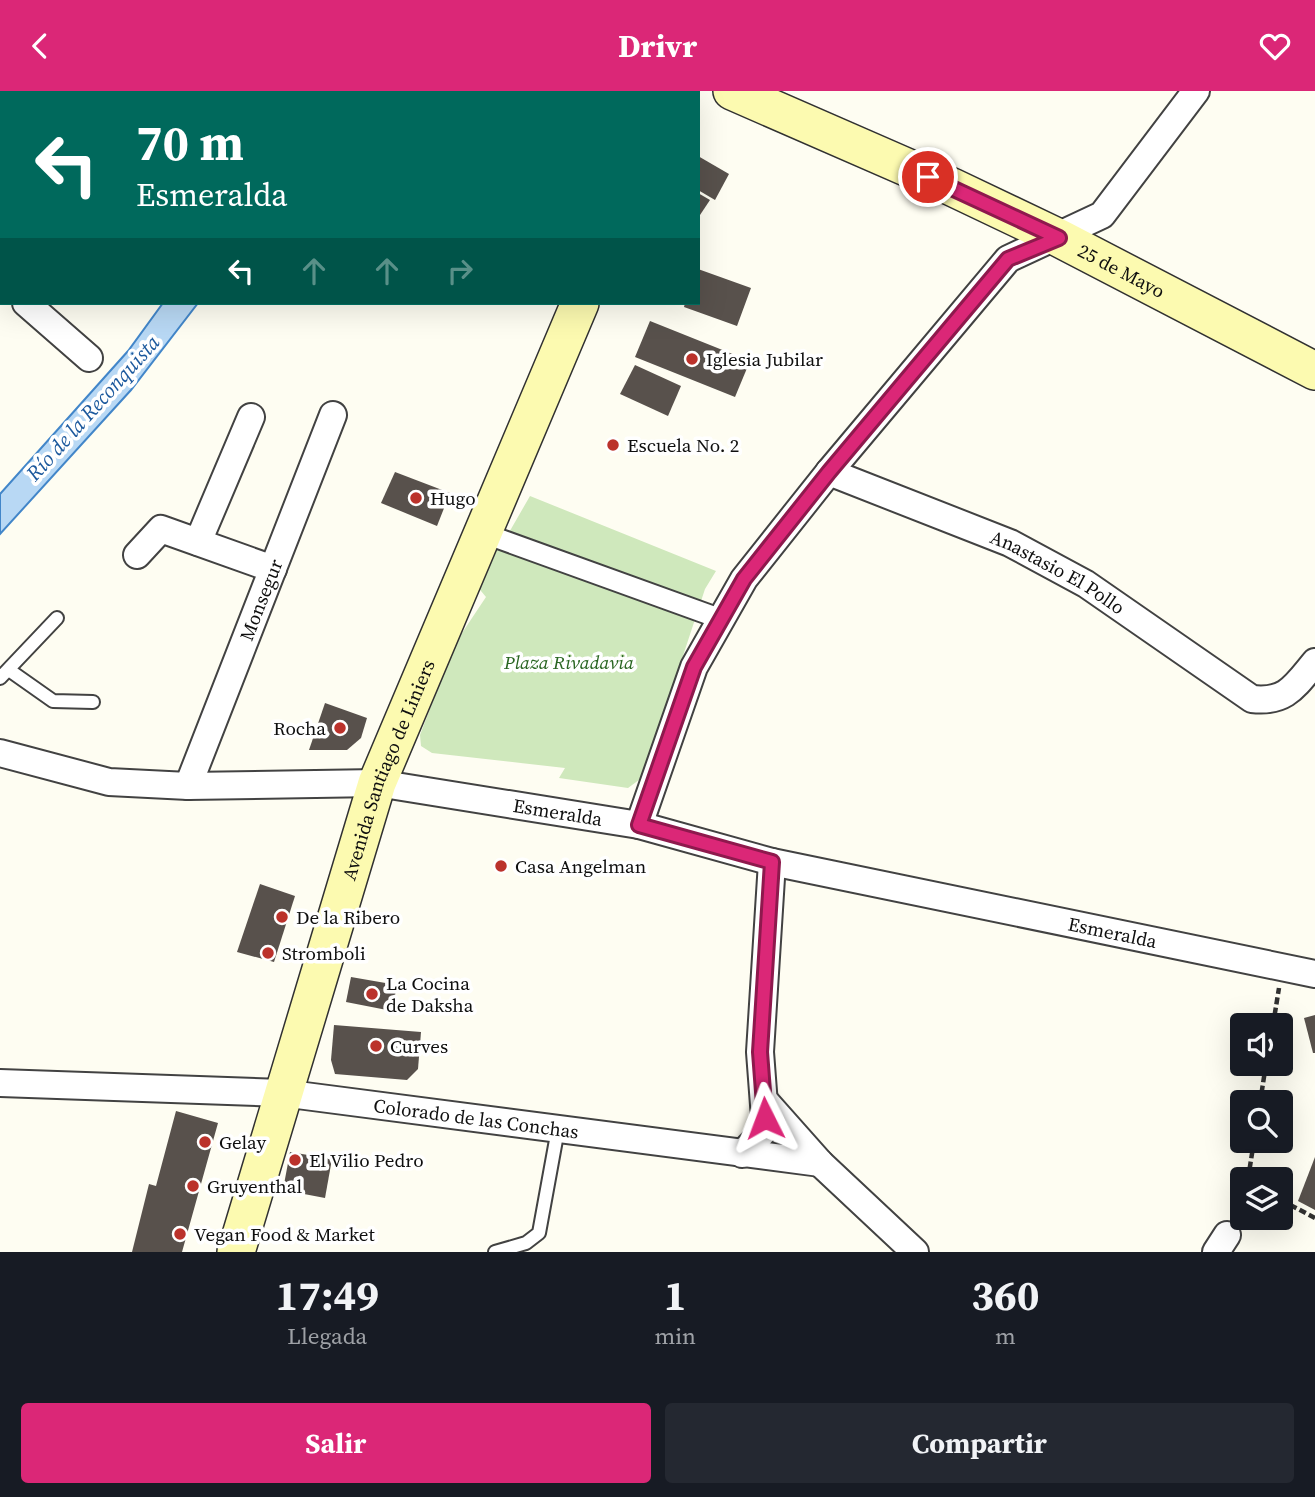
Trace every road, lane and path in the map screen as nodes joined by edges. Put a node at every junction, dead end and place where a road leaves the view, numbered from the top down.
1 (732, 91) edge
2 (1196, 91) edge
3 (1059, 238) junction
4 (28, 305) edge
5 (577, 306) edge
6 (89, 358) dead end
7 (1315, 370) edge
8 (333, 415) dead end
9 (251, 417) dead end
10 (829, 472) junction
11 (482, 533) junction
12 (198, 542) junction
13 (137, 555) dead end
14 (273, 569) junction
15 (57, 618) dead end
16 (721, 619) junction
17 (1315, 662) edge
18 (4, 674) edge
19 (93, 702) dead end
20 (0, 753) edge
21 (377, 783) junction
22 (188, 786) junction
23 (639, 825) junction
24 (772, 862) junction
25 (1282, 967) junction
26 (1315, 974) edge
27 (1275, 1013) edge
28 (0, 1083) edge
29 (282, 1093) junction
30 (764, 1100) junction
31 (558, 1129) junction
32 (742, 1154) junction
33 (820, 1163) junction
34 (1293, 1206) edge
35 (1315, 1218) edge
36 (236, 1252) edge
37 (495, 1252) edge
38 (915, 1252) edge

1 - 3 main road, 25 de Mayo
2 - 3 street
3 - 7 main road, 25 de Mayo
3 - 10 street
4 - 6 street
5 - 11 main road, Avenida Santiago de Liniers
8 - 14 street, Monsegur
9 - 12 street
10 - 16 street
10 - 17 street, Anastasio El Pollo
11 - 16 street
11 - 21 main road, Avenida Santiago de Liniers
12 - 13 street
12 - 14 street
14 - 22 street, Monsegur
15 - 18 lane
16 - 23 street
18 - 19 lane
20 - 22 street, Esmeralda
21 - 22 street, Esmeralda
21 - 23 street, Esmeralda
21 - 29 main road, Avenida Santiago de Liniers
23 - 24 street, Esmeralda
24 - 25 street, Esmeralda
24 - 30 street
25 - 26 street, Esmeralda
25 - 27 path
28 - 29 street, Colorado de las Conchas
29 - 31 street, Colorado de las Conchas
29 - 36 main road, Avenida Santiago de Liniers
30 - 32 street
30 - 33 street
31 - 32 street, Colorado de las Conchas
31 - 37 lane
32 - 33 street, Colorado de las Conchas
33 - 38 street
34 - 35 path

